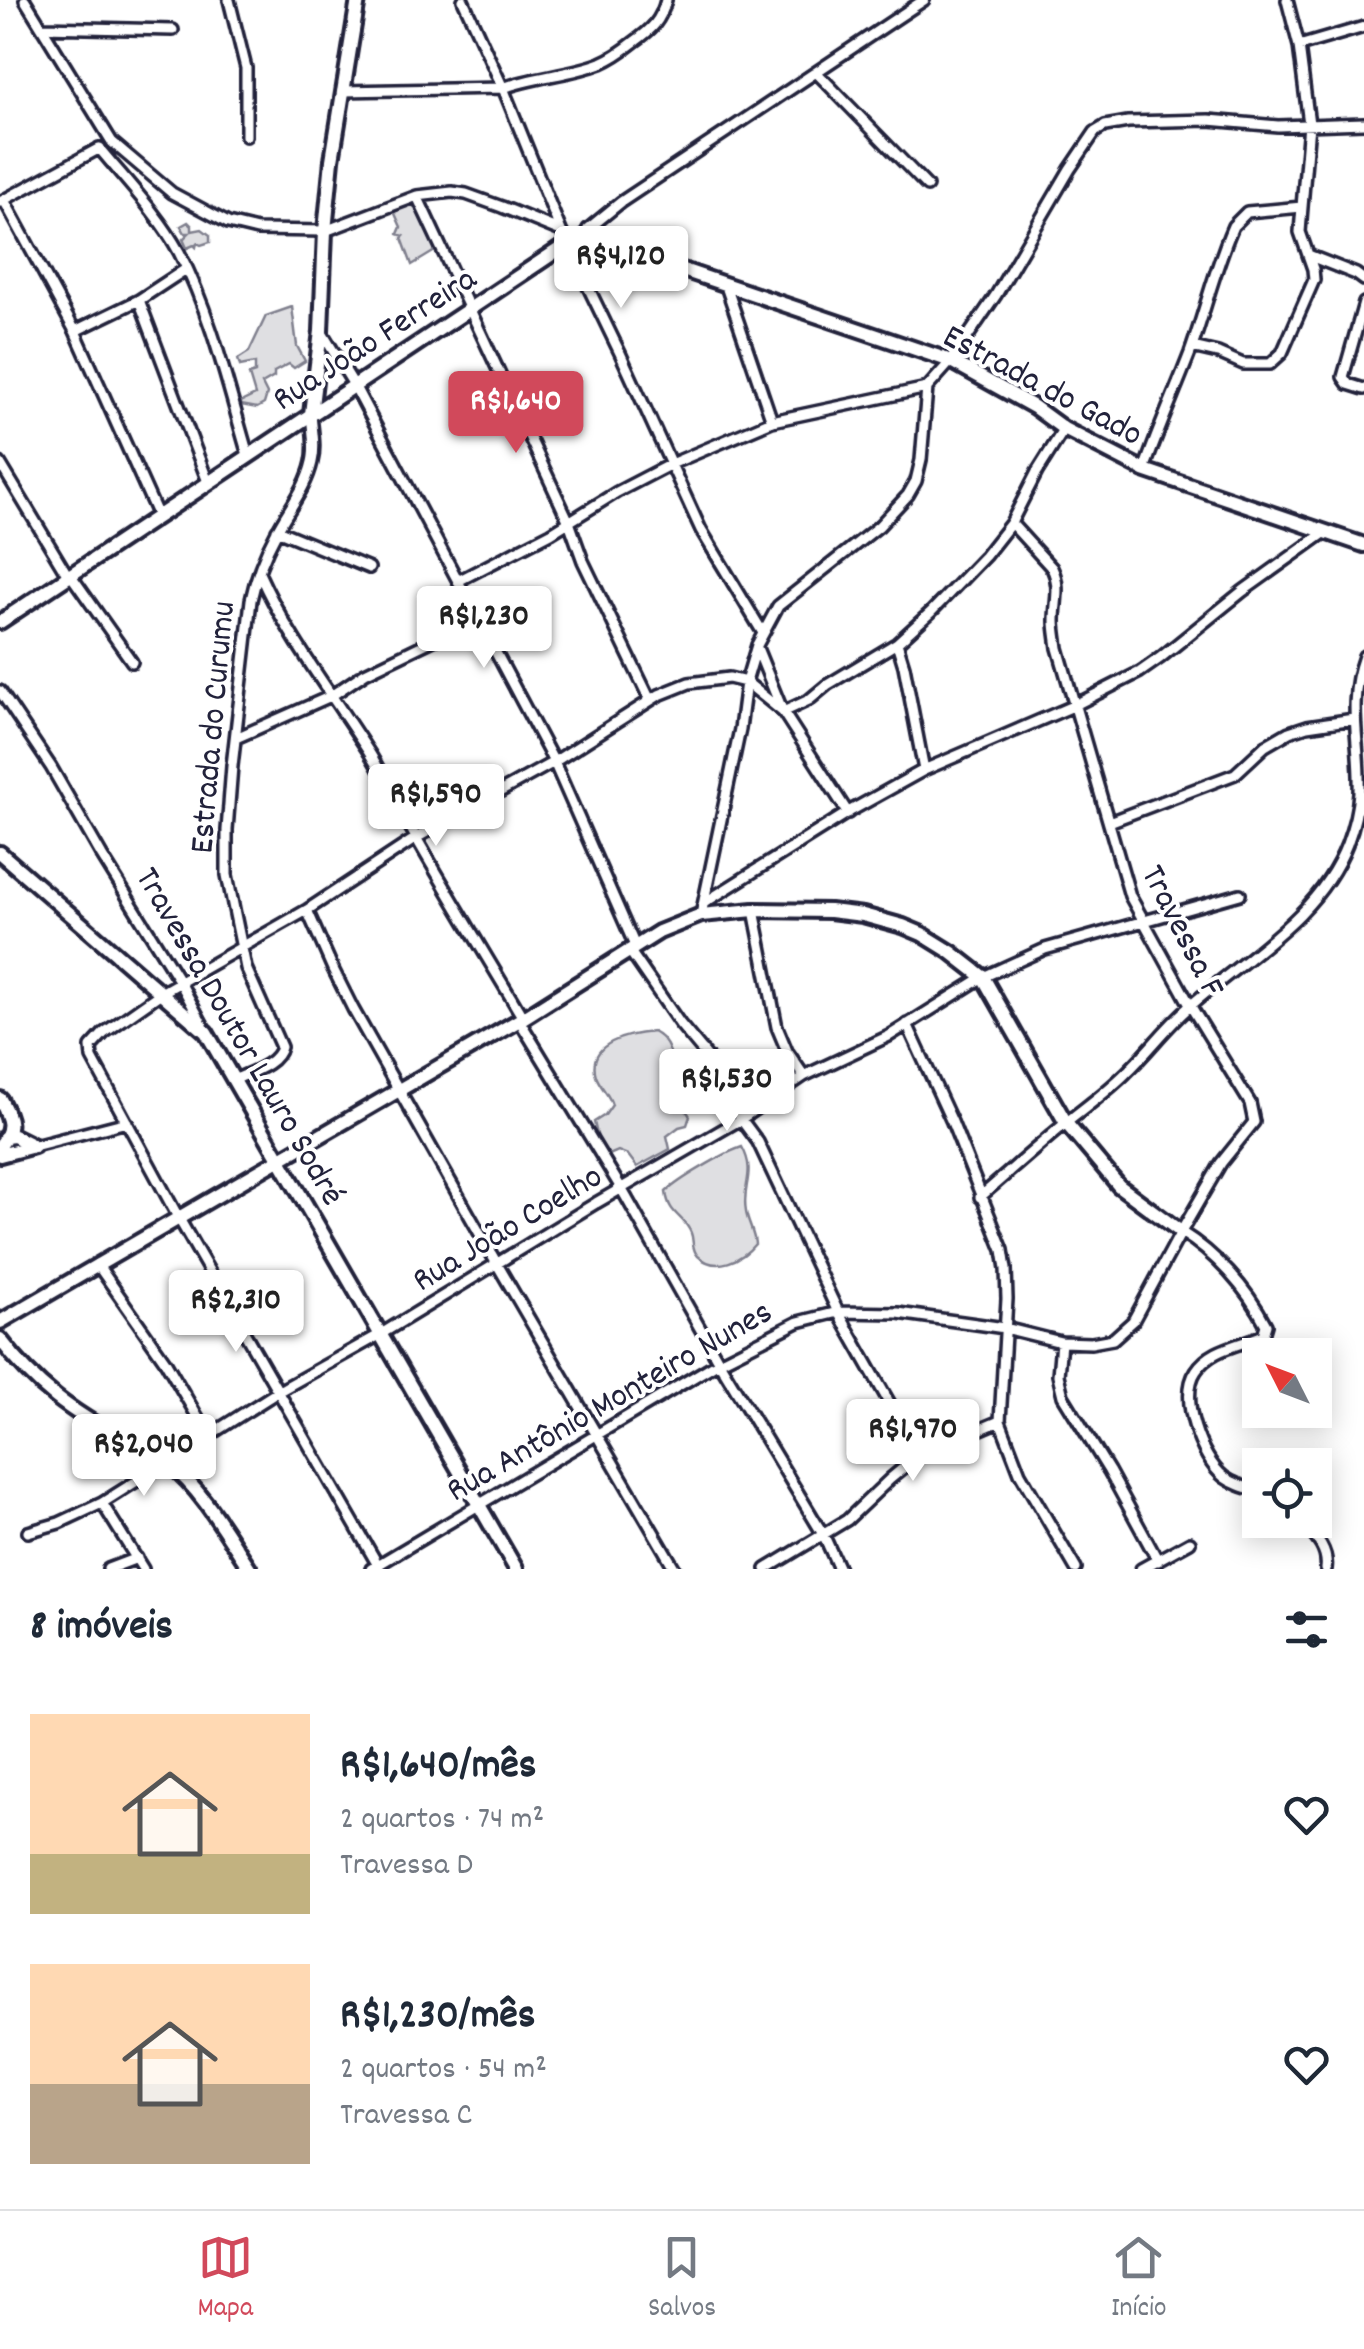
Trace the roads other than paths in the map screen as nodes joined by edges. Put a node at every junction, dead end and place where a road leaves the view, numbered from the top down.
1 (25, 0) edge
2 (229, 0) edge
3 (358, 0) edge
4 (463, 0) edge
5 (666, 0) edge
6 (924, 0) edge
7 (1288, 0) edge
8 (44, 27) junction
9 (1364, 27) edge
10 (172, 30) dead end
11 (1298, 46) junction
12 (816, 73) junction
13 (503, 88) junction
14 (342, 91) junction
15 (1364, 122) edge
16 (1310, 124) junction
17 (246, 136) dead end
18 (112, 142) junction
19 (100, 148) junction
20 (928, 186) dead end
21 (417, 196) junction
22 (2, 201) edge
23 (1302, 207) junction
24 (325, 231) junction
25 (570, 239) junction
26 (1308, 255) junction
27 (186, 269) junction
28 (1364, 280) edge
29 (726, 286) junction
30 (139, 300) junction
31 (1364, 303) edge
32 (469, 310) junction
33 (75, 331) junction
34 (321, 331) junction
35 (1192, 348) junction
36 (952, 361) junction
37 (354, 385) junction
38 (927, 388) junction
39 (1364, 389) edge
40 (311, 414) junction
41 (772, 421) junction
42 (1064, 429) junction
43 (248, 456) junction
44 (0, 463) edge
45 (670, 464) junction
46 (1144, 470) junction
47 (208, 482) junction
48 (158, 516) junction
49 (568, 522) junction
50 (1011, 522) junction
51 (277, 530) junction
52 (1324, 533) junction
53 (1364, 546) edge
54 (369, 568) dead end
55 (258, 570) junction
56 (69, 575) junction
57 (458, 581) junction
58 (479, 618) junction
59 (0, 622) edge
60 (763, 632) junction
61 (897, 643) junction
62 (756, 646) junction
63 (1364, 656) edge
64 (132, 662) dead end
65 (746, 682) junction
66 (0, 691) edge
67 (331, 696) junction
68 (650, 700) junction
69 (1073, 706) junction
70 (783, 712) junction
71 (1354, 718) junction
72 (236, 738) junction
73 (554, 762) junction
74 (924, 770) junction
75 (848, 813) junction
76 (1108, 822) junction
77 (416, 838) junction
78 (0, 853) edge
79 (1240, 894) dead end
80 (703, 909) junction
81 (307, 910) junction
82 (754, 910) junction
83 (1143, 921) junction
84 (240, 948) junction
85 (632, 948) junction
86 (983, 977) junction
87 (180, 982) junction
88 (161, 993) junction
89 (1190, 1005) junction
90 (521, 1019) junction
91 (907, 1024) junction
92 (206, 1032) junction
93 (804, 1076) junction
94 (234, 1080) junction
95 (400, 1091) junction
96 (0, 1099) edge
97 (741, 1119) junction
98 (127, 1122) junction
99 (1066, 1123) junction
100 (3, 1140) edge
101 (34, 1146) junction
102 (0, 1155) edge
103 (281, 1161) junction
104 (620, 1188) junction
105 (980, 1197) junction
106 (178, 1216) junction
107 (1181, 1232) junction
108 (98, 1264) junction
109 (496, 1264) junction
110 (838, 1312) junction
111 (0, 1322) edge
112 (1005, 1328) junction
113 (381, 1334) junction
114 (0, 1339) edge
115 (1060, 1342) junction
116 (719, 1362) junction
117 (279, 1391) junction
118 (1000, 1420) junction
119 (208, 1435) junction
120 (596, 1436) junction
121 (919, 1455) junction
122 (166, 1462) junction
123 (1242, 1486) edge
124 (102, 1503) junction
125 (479, 1504) junction
126 (28, 1532) dead end
127 (824, 1536) junction
128 (1315, 1538) edge
129 (1190, 1542) dead end
130 (137, 1558) junction
131 (1158, 1561) junction
132 (376, 1568) edge
133 (108, 1569) edge
134 (143, 1569) edge
135 (250, 1569) edge
136 (516, 1569) edge
137 (675, 1569) edge
138 (766, 1569) edge
139 (838, 1569) edge
140 (1076, 1569) edge
141 (1141, 1569) edge
142 (1326, 1569) edge

1 - 8 street, Estrada do Gado
2 - 17 street
3 - 14 street, Estrada do Curumu
4 - 13 street
5 - 13 street
6 - 12 street, Rua João Ferreira
7 - 11 street
8 - 10 street
8 - 18 street, Estrada do Gado
9 - 11 street
11 - 16 street
12 - 20 street
12 - 25 street, Rua João Ferreira
13 - 14 street
13 - 25 street
14 - 24 street, Estrada do Curumu
15 - 16 street
16 - 23 street
16 - 36 street
18 - 19 street
18 - 24 street, Estrada do Gado
19 - 22 street
19 - 27 street
21 - 24 street, Estrada do Gado
21 - 25 street, Estrada do Gado
21 - 32 street
22 - 33 street
23 - 26 street
23 - 35 street
24 - 34 street, Estrada do Curumu
25 - 29 street, Estrada do Gado
25 - 32 street, Rua João Ferreira
25 - 45 street
26 - 28 street
26 - 35 street
27 - 30 street
27 - 43 street
29 - 36 street, Estrada do Gado
29 - 41 street
30 - 33 street
30 - 47 street
31 - 39 street
32 - 37 street, Rua João Ferreira
32 - 49 street
33 - 48 street
34 - 37 street
34 - 40 street, Estrada do Curumu
35 - 46 street
36 - 38 street
36 - 42 street, Estrada do Gado
37 - 40 street, Rua João Ferreira
37 - 57 street
38 - 41 street
38 - 60 street
40 - 43 street, Rua João Ferreira
40 - 51 street, Estrada do Curumu
41 - 45 street
42 - 46 street, Estrada do Gado
42 - 50 street
43 - 47 street, Rua João Ferreira
44 - 56 street
45 - 49 street
45 - 60 street
46 - 52 street, Estrada do Gado
47 - 48 street, Rua João Ferreira
48 - 56 street, Rua João Ferreira
49 - 57 street
49 - 68 street
50 - 61 street
50 - 69 street, Travessa F
51 - 54 street
51 - 55 street, Estrada do Curumu
52 - 53 street, Estrada do Gado
52 - 69 street
55 - 67 street
55 - 72 street, Estrada do Curumu
56 - 59 street, Rua João Ferreira
56 - 64 street
57 - 58 street
58 - 67 street
58 - 73 street
60 - 62 street
61 - 70 street
61 - 74 street
62 - 65 street
62 - 70 street
63 - 71 street
65 - 68 street
65 - 70 street
65 - 80 street
66 - 87 street, Travessa Doutor Lauro Sodré
67 - 72 street
67 - 77 street
68 - 73 street
69 - 74 street
69 - 76 street, Travessa F
70 - 75 street
71 - 76 street
71 - 89 street
72 - 84 street, Estrada do Curumu
73 - 77 street
73 - 85 street
74 - 75 street
75 - 80 street
76 - 83 street, Travessa F
77 - 81 street
77 - 90 street
78 - 88 street
79 - 83 street, Rua João Coelho
80 - 82 street
80 - 85 street
81 - 84 street
81 - 95 street
82 - 86 street
82 - 93 street
83 - 86 street, Rua João Coelho
83 - 89 street, Travessa F
84 - 87 street
84 - 94 street, Estrada do Curumu
85 - 90 street
85 - 97 street
86 - 91 street, Rua João Coelho
86 - 99 street
87 - 88 street
87 - 92 street, Travessa Doutor Lauro Sodré
88 - 92 street
88 - 98 street
89 - 99 street
89 - 107 street, Travessa F
90 - 95 street
90 - 104 street
91 - 93 street, Rua João Coelho
91 - 105 street
92 - 94 street, Travessa Doutor Lauro Sodré
93 - 97 street, Rua João Coelho
94 - 103 street, Travessa Doutor Lauro Sodré
95 - 103 street
95 - 109 street
96 - 100 street
97 - 104 street, Rua João Coelho
97 - 110 street
98 - 101 street
98 - 106 street
99 - 105 street
99 - 107 street
100 - 101 street
101 - 102 street
103 - 106 street
103 - 113 street, Travessa Doutor Lauro Sodré
104 - 109 street, Rua João Coelho
104 - 116 street
105 - 112 street
106 - 108 street
106 - 117 street
107 - 115 street, Rua Antônio Monteiro Nunes
107 - 123 street
108 - 111 street
108 - 119 street
109 - 113 street, Rua João Coelho
109 - 120 street
110 - 112 street, Rua Antônio Monteiro Nunes
110 - 116 street, Rua Antônio Monteiro Nunes
110 - 121 street
112 - 115 street, Rua Antônio Monteiro Nunes
112 - 118 street
113 - 117 street, Rua João Coelho
113 - 125 street, Travessa Doutor Lauro Sodré
114 - 122 street
115 - 131 street
116 - 120 street, Rua Antônio Monteiro Nunes
116 - 127 street
117 - 119 street, Rua João Coelho
117 - 132 street
118 - 121 street
118 - 140 street
119 - 122 street, Rua João Coelho
120 - 125 street, Rua Antônio Monteiro Nunes
120 - 137 street
121 - 127 street
122 - 124 street, Rua João Coelho
122 - 135 street
124 - 126 street, Rua João Coelho
124 - 130 street
125 - 132 street, Rua Antônio Monteiro Nunes
125 - 136 street, Travessa Doutor Lauro Sodré
127 - 138 street
127 - 139 street
128 - 142 street
129 - 131 street
130 - 133 street
130 - 134 street
131 - 141 street

